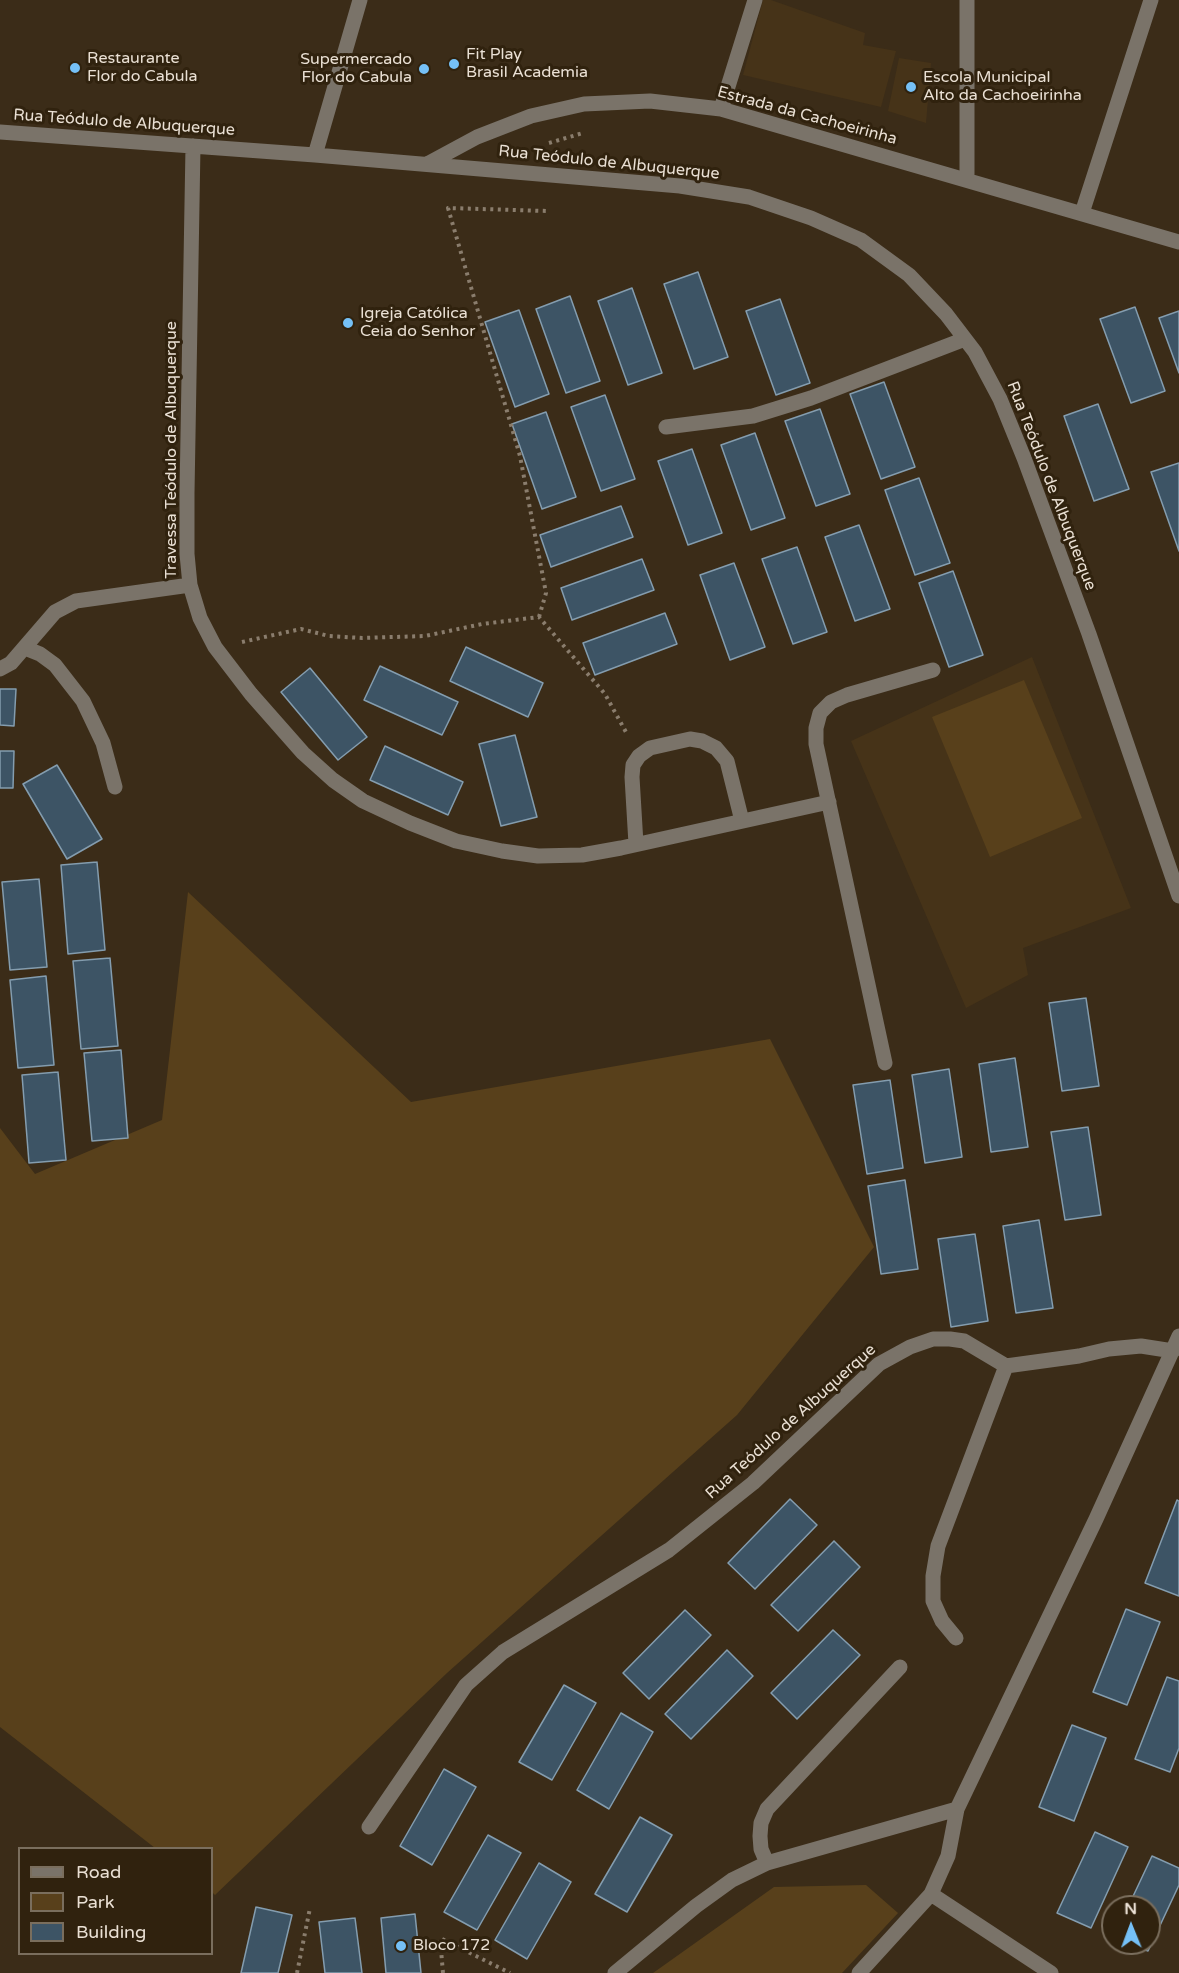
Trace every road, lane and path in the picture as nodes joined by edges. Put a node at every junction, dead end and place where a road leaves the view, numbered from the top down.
1 (360, 0) edge
2 (755, 0) edge
3 (967, 0) edge
4 (1152, 0) edge
5 (721, 109) junction
6 (0, 132) edge
7 (584, 132) dead end
8 (549, 143) dead end
9 (193, 146) junction
10 (315, 155) junction
11 (427, 164) junction
12 (967, 179) junction
13 (547, 211) dead end
14 (1082, 213) junction
15 (1179, 242) edge
16 (965, 339) junction
17 (666, 427) dead end
18 (190, 585) junction
19 (539, 617) junction
20 (215, 647) junction
21 (25, 648) junction
22 (0, 669) edge
23 (933, 670) dead end
24 (639, 756) junction
25 (115, 788) dead end
26 (829, 802) junction
27 (742, 821) junction
28 (636, 844) junction
29 (1179, 896) edge
30 (885, 1064) dead end
31 (1179, 1336) edge
32 (1173, 1351) junction
33 (1006, 1366) junction
34 (956, 1638) dead end
35 (900, 1668) dead end
36 (957, 1809) junction
37 (369, 1827) dead end
38 (767, 1863) junction
39 (931, 1894) junction
40 (310, 1908) dead end
41 (297, 1973) edge
42 (443, 1973) edge
43 (510, 1973) edge
44 (615, 1973) edge
45 (859, 1973) edge
46 (1051, 1973) edge

1 - 10 street
2 - 5 street
3 - 12 street
4 - 14 street
5 - 11 street, Estrada da Cachoeirinha
5 - 12 street, Estrada da Cachoeirinha
6 - 9 street, Rua Teódulo de Albuquerque
7 - 8 path
9 - 10 street, Rua Teódulo de Albuquerque
9 - 18 street, Travessa Teódulo de Albuquerque
10 - 11 street, Rua Teódulo de Albuquerque
11 - 16 street, Rua Teódulo de Albuquerque
12 - 14 street, Estrada da Cachoeirinha
13 - 19 path
14 - 15 street, Estrada da Cachoeirinha
16 - 17 street
16 - 29 street, Rua Teódulo de Albuquerque
18 - 20 street, Travessa Teódulo de Albuquerque
18 - 21 street
19 - 20 path
19 - 24 path
20 - 28 street, Travessa Teódulo de Albuquerque
21 - 22 street
21 - 25 street
23 - 26 street
24 - 27 street
24 - 28 street
26 - 27 street, Travessa Teódulo de Albuquerque
26 - 30 street
27 - 28 street, Travessa Teódulo de Albuquerque
31 - 32 street
32 - 33 street
32 - 36 street
33 - 34 street
33 - 37 street, Rua Teódulo de Albuquerque
35 - 38 street
36 - 38 street
36 - 39 street
38 - 44 street
39 - 45 street
39 - 46 street
40 - 41 path
42 - 43 path

